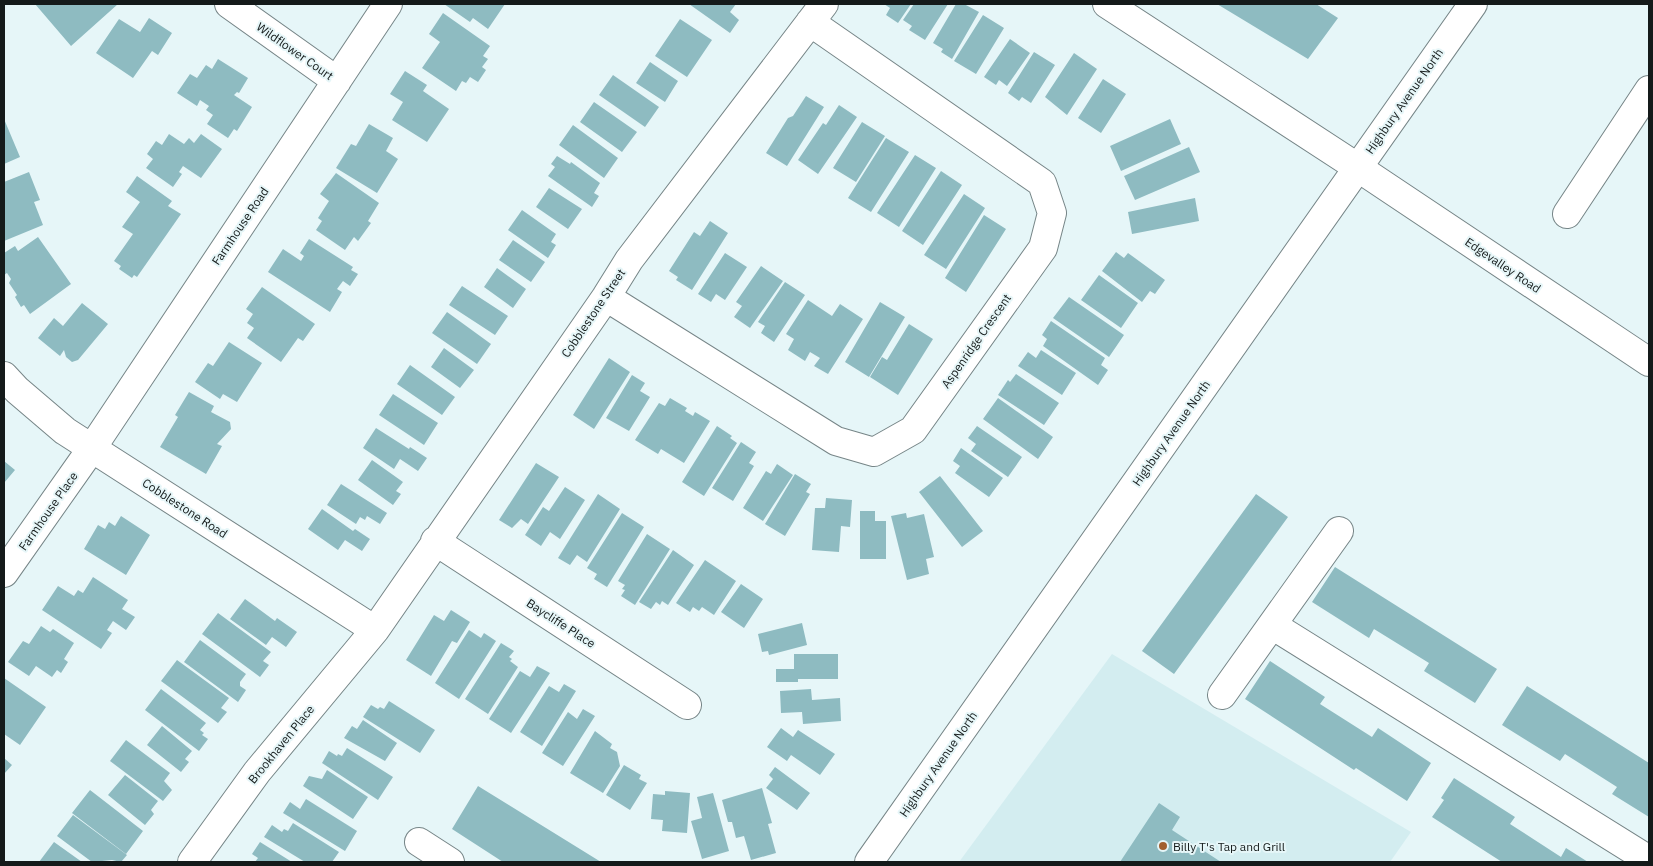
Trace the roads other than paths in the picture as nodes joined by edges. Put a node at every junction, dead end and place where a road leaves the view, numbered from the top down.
1 (229, 4) edge
2 (388, 4) edge
3 (1473, 4) edge
4 (1112, 5) edge
5 (817, 13) edge
6 (336, 81) junction
7 (1649, 90) edge
8 (1357, 167) junction
9 (1567, 214) dead end
10 (606, 296) junction
11 (1649, 362) edge
12 (4, 376) edge
13 (92, 448) junction
14 (1339, 531) dead end
15 (435, 541) junction
16 (4, 573) edge
17 (1272, 625) junction
18 (375, 630) junction
19 (1222, 695) dead end
20 (687, 705) dead end
21 (419, 842) dead end
22 (1649, 860) edge
23 (192, 862) edge
24 (450, 862) edge
25 (869, 862) edge

1 - 6 street, Wildflower Court
2 - 6 street, Farmhouse Road
3 - 8 street, Highbury Avenue North
4 - 8 street, Edgevalley Road
5 - 10 street, Cobblestone Street
5 - 10 street, Aspenridge Crescent
6 - 13 street, Farmhouse Road
7 - 9 street
8 - 11 street, Edgevalley Road
8 - 25 street, Highbury Avenue North
10 - 15 street, Cobblestone Street
12 - 13 street, Cobblestone Road
13 - 16 street, Farmhouse Place
13 - 18 street, Cobblestone Road
14 - 17 street
15 - 18 street, Cobblestone Street
15 - 20 street, Baycliffe Place
17 - 19 street
17 - 22 street
18 - 23 street, Brookhaven Place
21 - 24 street

